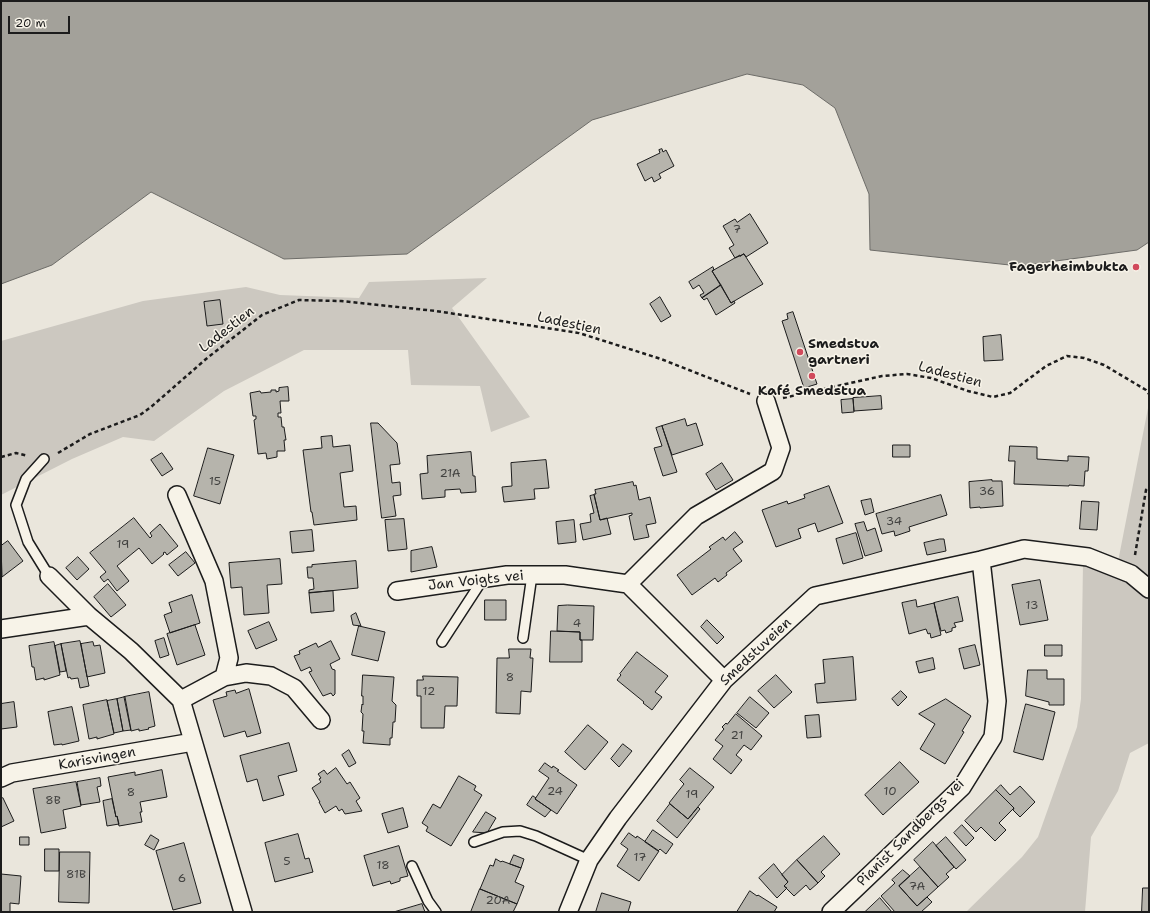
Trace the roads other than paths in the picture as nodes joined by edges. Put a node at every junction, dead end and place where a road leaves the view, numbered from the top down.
1 (766, 401) road end
2 (44, 459) road end
3 (177, 495) dead end
4 (981, 560) junction
5 (532, 575) junction
6 (49, 576) joint
7 (483, 579) junction
8 (628, 584) junction
9 (1149, 590) edge
10 (397, 591) dead end
11 (89, 616) junction
12 (1, 629) edge
13 (523, 638) dead end
14 (442, 642) dead end
15 (224, 676) junction
16 (724, 680) junction
17 (180, 700) junction
18 (321, 720) dead end
19 (193, 742) junction
20 (1, 778) edge
21 (474, 842) dead end
22 (589, 860) junction
23 (412, 866) dead end
24 (243, 912) edge
25 (436, 912) edge
26 (568, 912) edge
27 (831, 912) edge

1 - 8 street
2 - 6 lane
3 - 15 street
4 - 9 street, Smedstuveien
4 - 16 street, Smedstuveien
4 - 27 street, Pianist Sandbergs vei
5 - 7 street, Jan Voigts vei
5 - 8 street, Jan Voigts vei
5 - 13 lane
6 - 11 street
7 - 10 street, Jan Voigts vei
7 - 14 lane
8 - 16 street
11 - 12 street
11 - 17 street
15 - 17 street
15 - 18 street
16 - 22 street, Smedstuveien
17 - 19 street
19 - 20 street, Karisvingen
19 - 24 street
21 - 22 lane
22 - 26 street, Smedstuveien
23 - 25 lane

